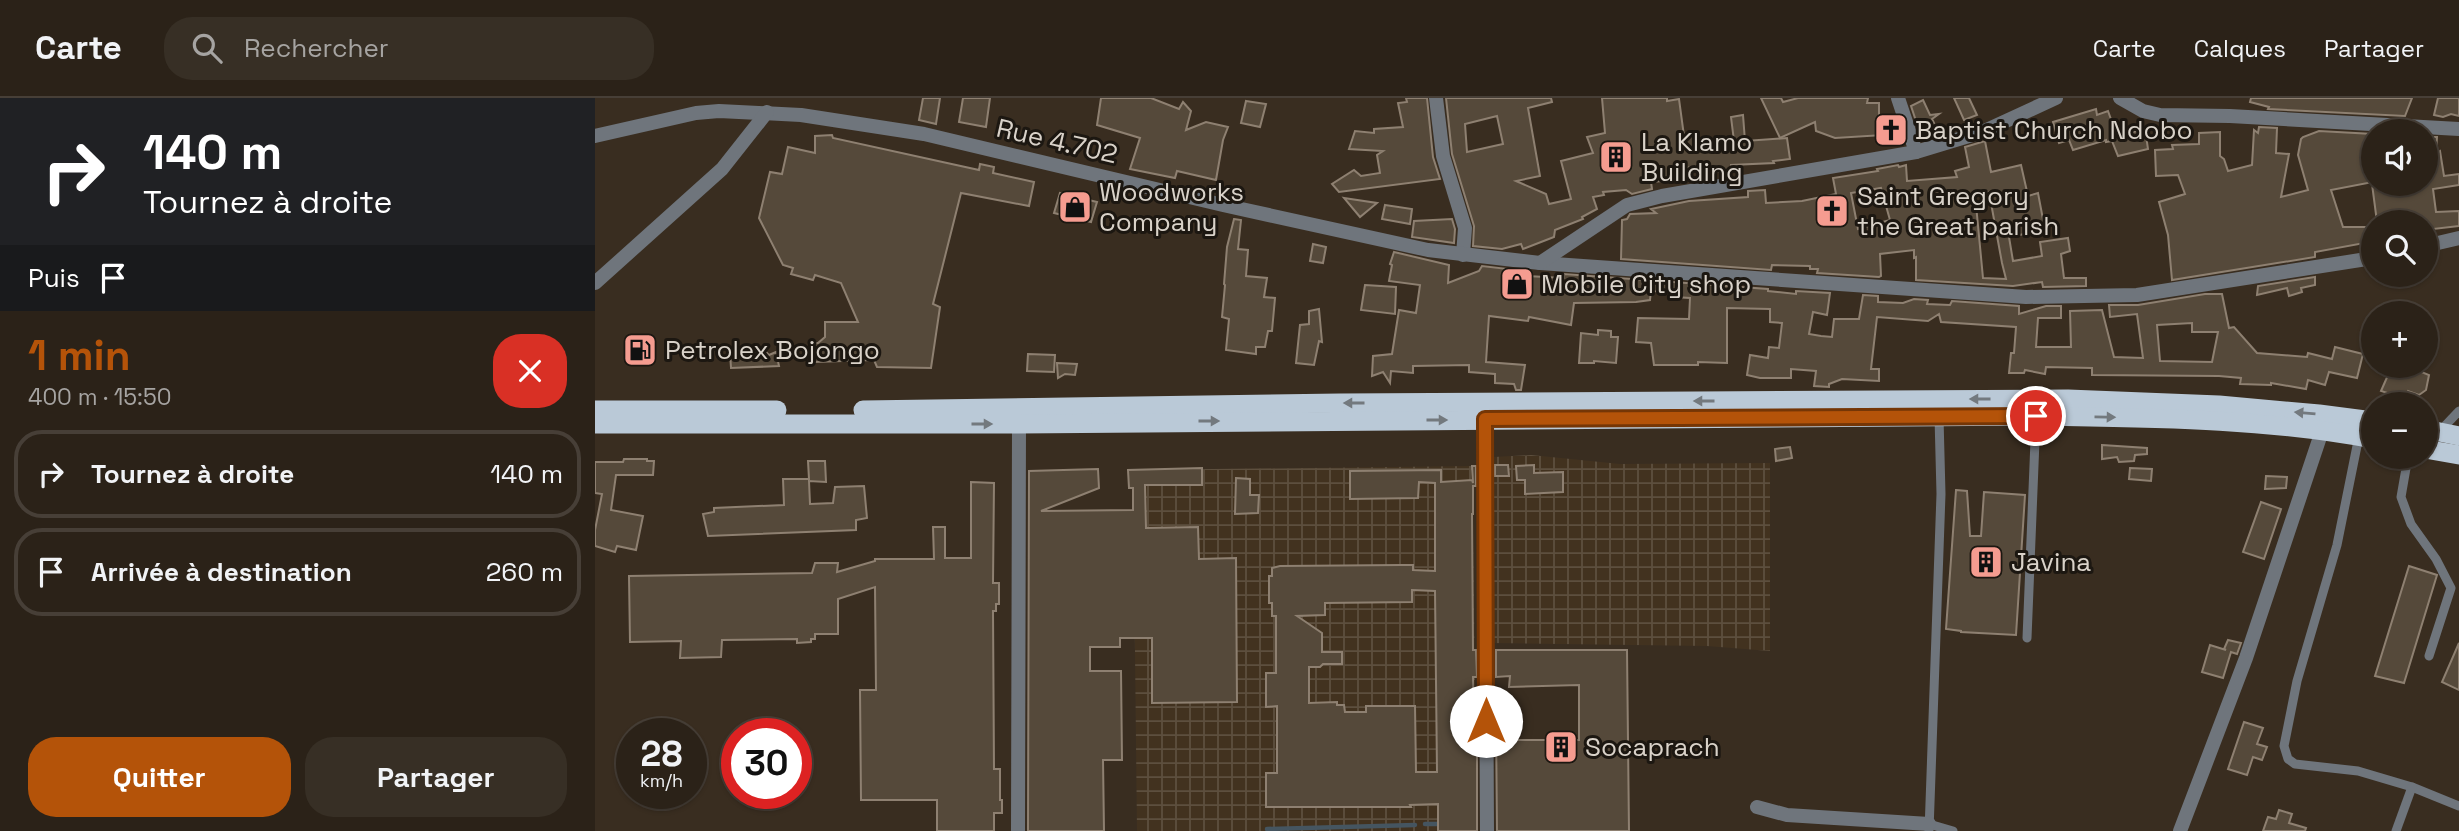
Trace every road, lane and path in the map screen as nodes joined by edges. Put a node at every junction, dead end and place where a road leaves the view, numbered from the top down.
1 (1436, 98) edge
2 (1898, 98) edge
3 (2056, 98) edge
4 (2120, 98) edge
5 (720, 104) edge
6 (767, 112) junction
7 (2459, 129) edge
8 (595, 136) edge
9 (1916, 152) junction
10 (2459, 237) edge
11 (2438, 243) edge
12 (1464, 255) junction
13 (2361, 260) edge
14 (1540, 263) junction
15 (595, 283) edge
16 (1741, 409) junction
17 (595, 410) edge
18 (2459, 411) edge
19 (2194, 412) junction
20 (1149, 414) junction
21 (2036, 416) junction
22 (1939, 417) junction
23 (1485, 419) junction
24 (2361, 419) edge
25 (1019, 424) junction
26 (595, 425) edge
27 (2438, 427) edge
28 (2322, 431) junction
29 (2438, 432) edge
30 (2361, 436) edge
31 (2459, 436) edge
32 (2438, 451) edge
33 (2459, 455) edge
34 (2361, 456) edge
35 (2406, 469) edge
36 (2027, 638) dead end
37 (2429, 656) dead end
38 (2412, 788) junction
39 (2459, 806) edge
40 (1756, 807) dead end
41 (1929, 828) edge
42 (1018, 831) edge
43 (1487, 831) edge
44 (1953, 831) edge
45 (2180, 831) edge
46 (2396, 831) edge

1 - 12 street
2 - 9 street
3 - 9 street
4 - 7 street
5 - 6 street, Rue 4.702
5 - 8 street, Rue 4.702
6 - 12 street, Rue 4.702
6 - 15 street
9 - 14 street
10 - 11 street
12 - 14 street, Rue 4.702
13 - 14 street, Rue 4.702
19 -> 16 highway
16 -> 20 highway
16 - 22 highway
16 - 23 highway
17 - 20 highway
18 - 27 lane
21 -> 19 highway
24 -> 19 highway
19 - 28 highway
20 -> 23 highway
20 - 25 highway
21 - 22 highway
21 - 36 lane
22 - 41 lane
23 - 43 street
26 -> 25 highway
25 - 42 street
28 - 30 highway
28 - 45 street
29 - 31 highway
32 - 33 highway
34 - 38 lane
35 - 37 lane
38 - 39 lane
38 - 46 lane
40 - 41 street
41 - 44 lane

